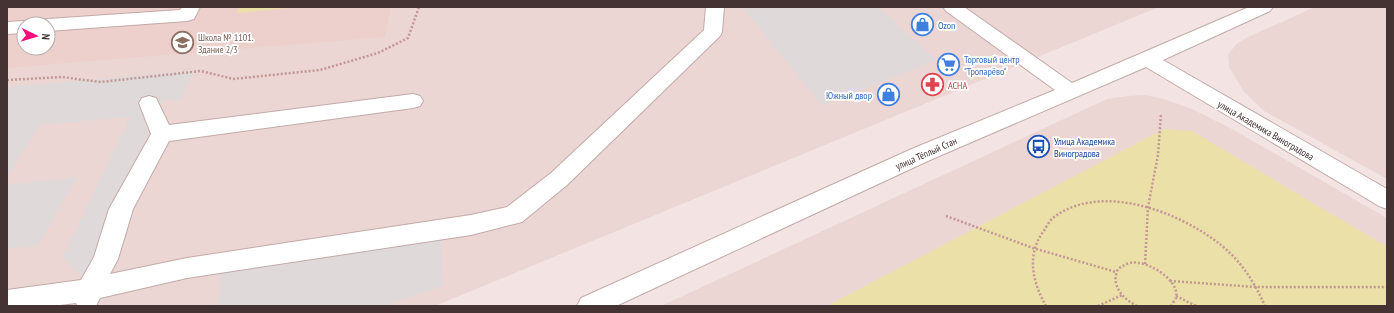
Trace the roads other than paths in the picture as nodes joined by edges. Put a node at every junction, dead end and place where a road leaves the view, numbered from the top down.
1 (190, 7) edge
2 (715, 7) edge
3 (952, 7) edge
4 (1264, 7) edge
5 (56, 24) edge
6 (1147, 59) junction
7 (1070, 91) junction
8 (413, 101) dead end
9 (149, 102) dead end
10 (162, 134) junction
11 (1387, 200) edge
12 (88, 298) edge
13 (7, 301) edge
14 (590, 306) edge

1 - 5 street
2 - 12 street
3 - 7 street
4 - 6 street, улица Тёплый Стан
6 - 7 street, улица Тёплый Стан
6 - 11 street, улица Академика Виноградова
7 - 14 street, улица Тёплый Стан
8 - 10 street
9 - 10 street
10 - 12 street
12 - 13 street

